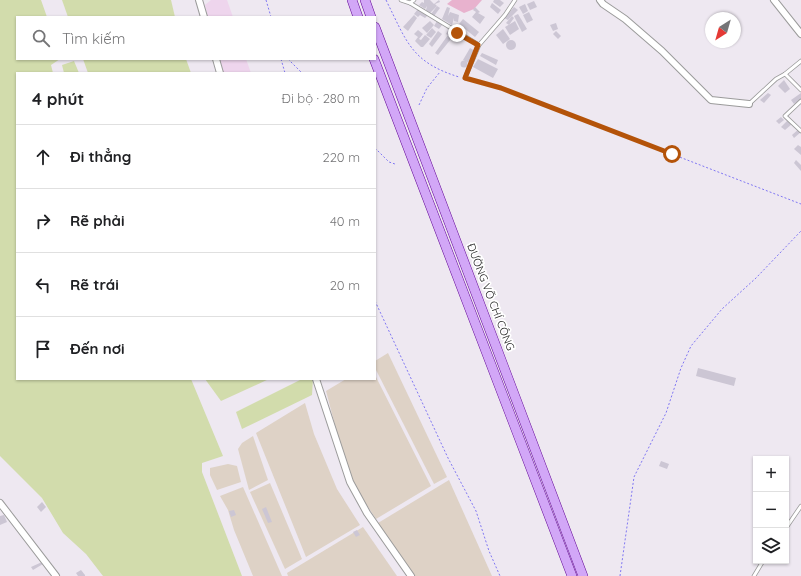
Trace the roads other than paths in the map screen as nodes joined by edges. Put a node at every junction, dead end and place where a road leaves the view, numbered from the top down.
1 (199, 0) edge
2 (352, 0) edge
3 (365, 0) edge
4 (401, 0) edge
5 (414, 0) edge
6 (515, 0) edge
7 (600, 0) edge
8 (774, 0) edge
9 (410, 3) junction
10 (204, 16) edge
11 (358, 16) edge
12 (371, 16) edge
13 (376, 30) edge
14 (801, 34) edge
15 (478, 45) junction
16 (216, 60) edge
17 (374, 60) edge
18 (801, 61) edge
19 (220, 72) edge
20 (785, 74) junction
21 (465, 78) road end
22 (801, 90) edge
23 (801, 101) edge
24 (749, 104) joint
25 (801, 131) edge
26 (316, 380) edge
27 (0, 503) edge
28 (801, 506) edge
29 (789, 524) edge
30 (761, 564) edge
31 (56, 576) edge
32 (411, 576) edge
33 (572, 576) edge
34 (583, 576) edge
35 (754, 576) edge

1 - 10 street
2 - 11 main road
3 - 12 main road
4 - 9 lane
5 - 9 lane
6 - 15 lane
7 - 24 street
8 - 14 street
9 - 15 lane
13 - 34 main road, ĐƯỜNG VÕ CHÍ CÔNG
15 - 21 lane
16 - 19 street
17 - 33 main road
18 - 20 lane
20 - 22 lane
20 - 24 lane
23 - 25 lane
26 - 32 street
27 - 31 street
28 - 29 lane
30 - 35 lane

